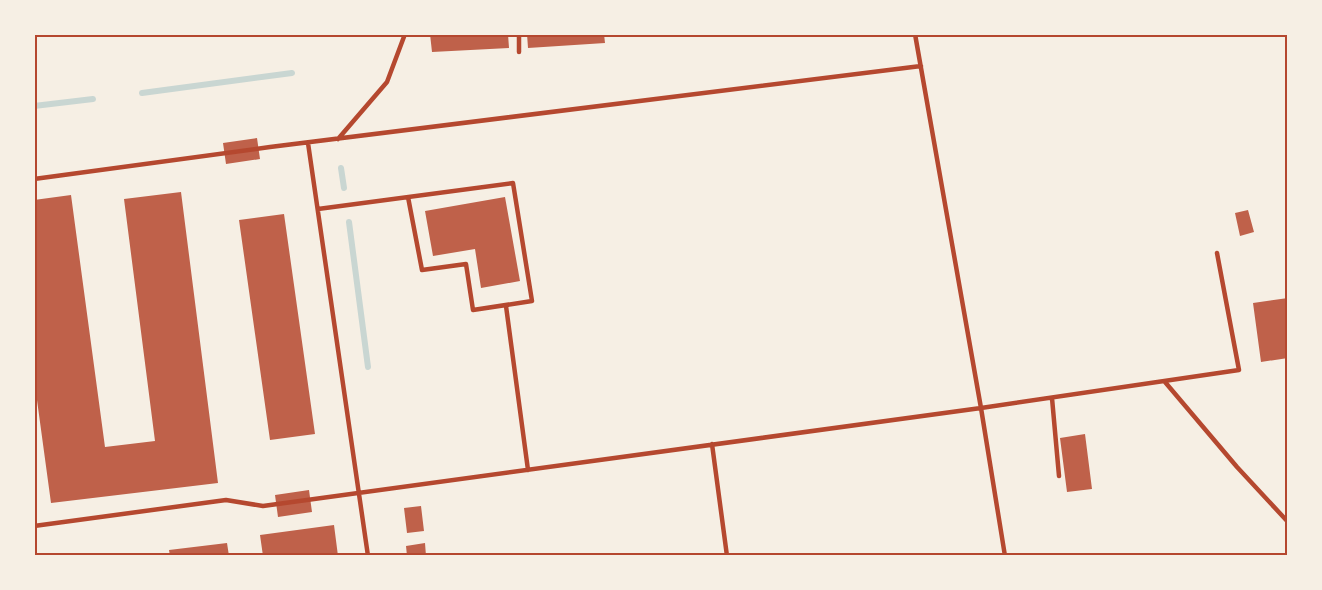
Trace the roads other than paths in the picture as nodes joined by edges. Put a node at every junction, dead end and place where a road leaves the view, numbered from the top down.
1 (405, 34) edge
2 (519, 34) edge
3 (915, 34) edge
4 (519, 52) dead end
5 (921, 66) junction
6 (338, 139) junction
7 (308, 143) junction
8 (34, 179) edge
9 (408, 197) junction
10 (318, 209) junction
11 (1217, 253) dead end
12 (506, 306) junction
13 (1165, 382) junction
14 (1052, 398) junction
15 (981, 408) junction
16 (712, 444) junction
17 (528, 470) junction
18 (1059, 476) dead end
19 (359, 493) junction
20 (1287, 522) edge
21 (34, 526) edge
22 (368, 555) edge
23 (727, 555) edge
24 (1005, 555) edge

1 - 6 lane
2 - 4 lane
3 - 5 lane
5 - 6 lane
5 - 15 lane
6 - 7 lane
7 - 8 lane
7 - 10 lane
9 - 10 lane
9 - 12 lane
9 - 12 lane
10 - 19 lane
11 - 13 lane
12 - 17 lane
13 - 14 lane
13 - 20 lane
14 - 15 lane
14 - 18 lane
15 - 16 lane
15 - 24 lane
16 - 17 lane
16 - 23 lane
17 - 19 lane
19 - 21 lane
19 - 22 lane

